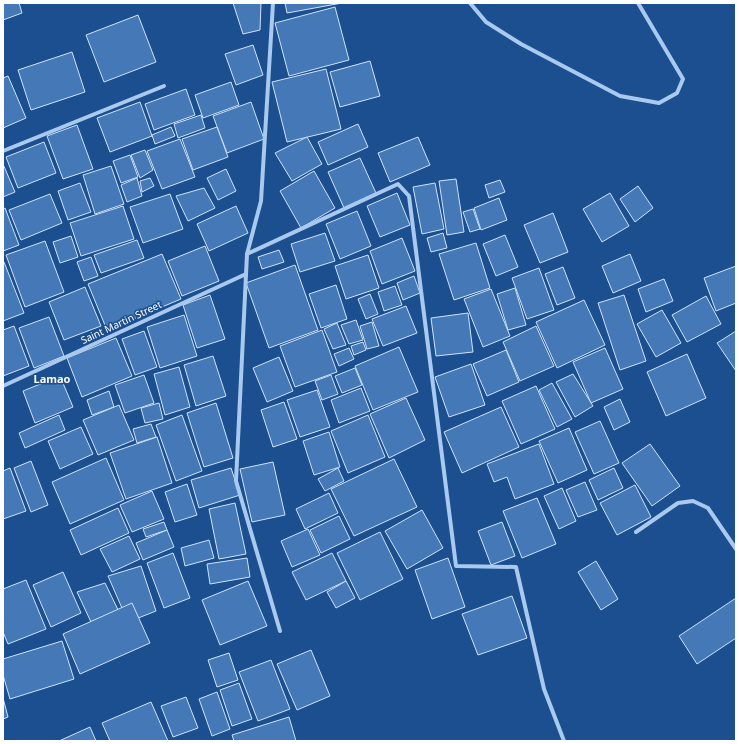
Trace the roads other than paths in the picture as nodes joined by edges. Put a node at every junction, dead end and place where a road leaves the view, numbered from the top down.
1 (273, 3) edge
2 (470, 3) edge
3 (638, 3) edge
4 (164, 86) dead end
5 (3, 151) edge
6 (247, 254) junction
7 (246, 274) junction
8 (3, 386) edge
9 (636, 532) dead end
10 (736, 549) edge
11 (280, 631) dead end
12 (564, 741) edge

1 - 6 street
2 - 3 street
4 - 5 street
6 - 7 street
6 - 12 street
7 - 8 street, Saint Martin Street
7 - 11 street
9 - 10 street

